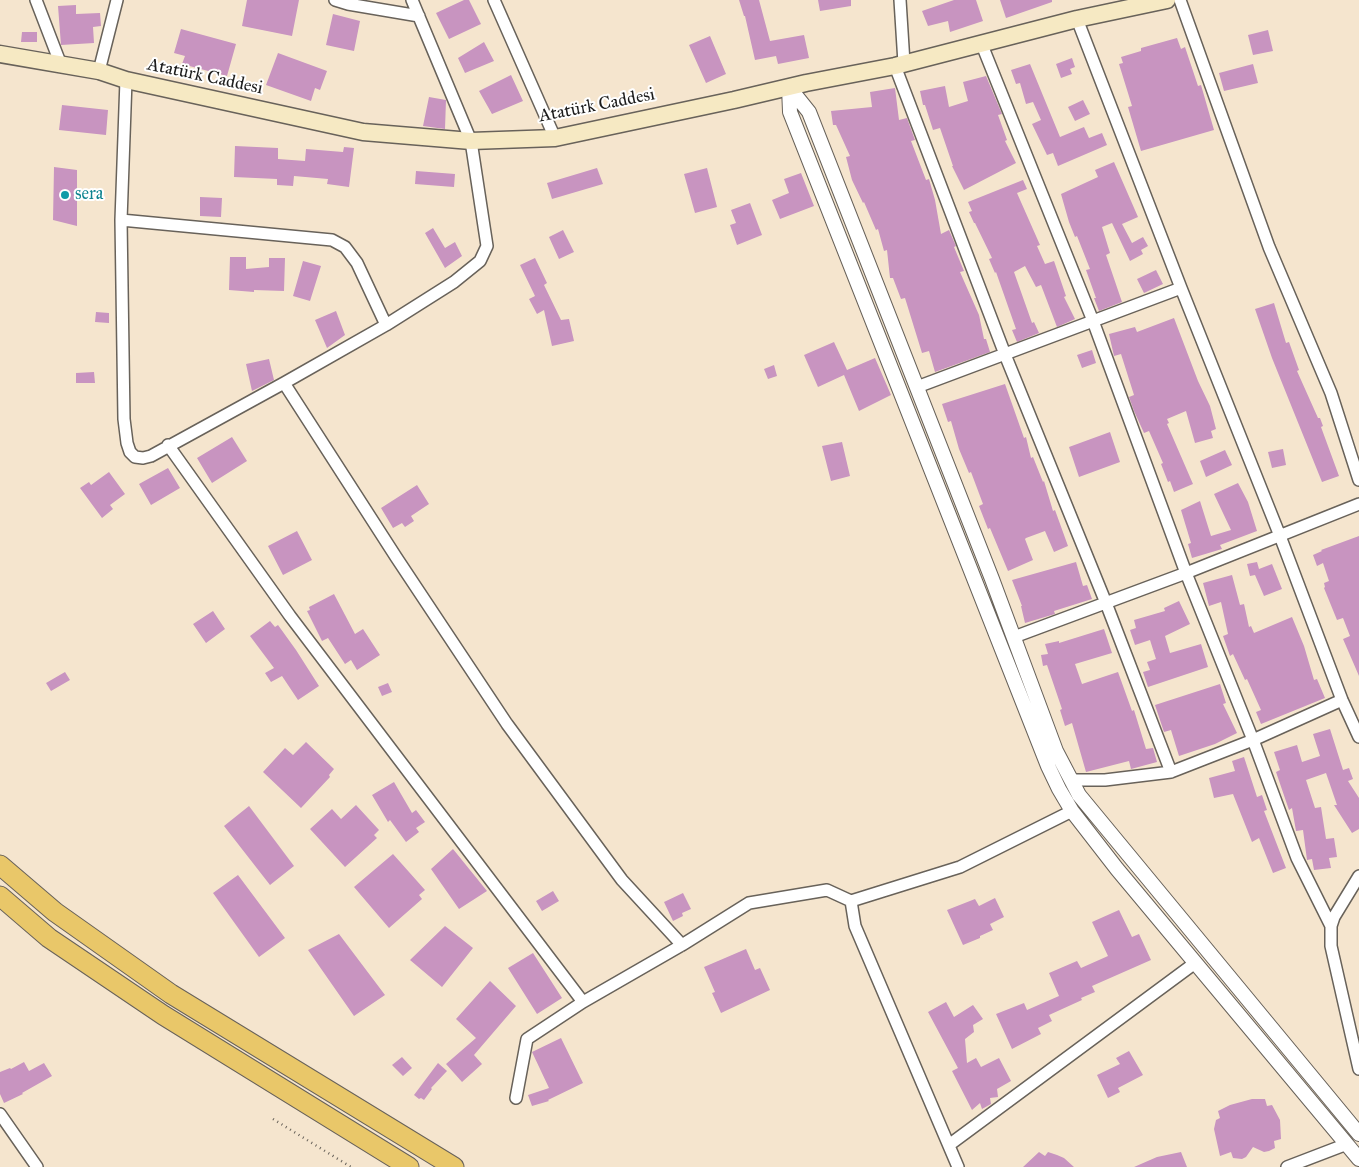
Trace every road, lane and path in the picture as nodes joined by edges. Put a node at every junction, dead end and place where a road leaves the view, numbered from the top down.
1 (36, 0) edge
2 (117, 0) edge
3 (335, 0) edge
4 (412, 0) edge
5 (494, 0) edge
6 (900, 0) edge
7 (1167, 0) edge
8 (1180, 0) edge
9 (419, 16) junction
10 (1077, 19) junction
11 (982, 45) junction
12 (0, 54) edge
13 (900, 64) junction
14 (61, 65) junction
15 (99, 71) junction
16 (126, 80) junction
17 (789, 87) junction
18 (555, 138) junction
19 (471, 141) junction
20 (121, 220) junction
21 (1180, 288) junction
22 (1093, 321) junction
23 (386, 325) junction
24 (1006, 355) junction
25 (284, 384) junction
26 (917, 387) junction
27 (168, 445) junction
28 (1359, 480) edge
29 (1359, 504) edge
30 (1280, 536) junction
31 (1186, 573) junction
32 (1106, 603) junction
33 (1014, 638) junction
34 (1342, 700) junction
35 (1359, 737) edge
36 (1254, 740) junction
37 (1171, 772) junction
38 (1071, 780) junction
39 (1072, 811) junction
40 (0, 865) edge
41 (1359, 876) edge
42 (0, 896) edge
43 (851, 901) junction
44 (1331, 926) junction
45 (682, 945) junction
46 (1195, 963) junction
47 (583, 1002) junction
48 (1359, 1069) edge
49 (516, 1098) dead end
50 (0, 1114) edge
51 (273, 1119) dead end
52 (1359, 1134) edge
53 (1353, 1142) edge
54 (949, 1146) junction
55 (1359, 1159) edge
56 (37, 1167) edge
57 (350, 1167) edge
58 (409, 1167) edge
59 (454, 1167) edge
60 (958, 1167) edge
61 (1286, 1167) edge

1 - 14 street
2 - 15 street
3 - 9 street
4 - 9 street
5 - 18 street
6 - 13 street
7 - 10 main road, Atatürk Caddesi
8 - 28 street
9 - 19 street
10 - 11 main road, Atatürk Caddesi
10 - 21 street
11 - 13 main road, Atatürk Caddesi
11 - 22 street
12 - 14 main road, Atatürk Caddesi
13 - 17 main road, Atatürk Caddesi
13 - 24 street
14 - 15 main road, Atatürk Caddesi
15 - 16 main road, Atatürk Caddesi
16 - 19 main road, Atatürk Caddesi
16 - 20 street
17 - 18 main road, Atatürk Caddesi
17 - 26 street
17 - 39 street
18 - 19 main road, Atatürk Caddesi
19 - 23 street
20 - 23 street
20 - 27 street
21 - 22 street
21 - 30 street
22 - 24 street
22 - 31 street
23 - 25 street
24 - 26 street
24 - 32 street
25 - 27 street
25 - 45 street
26 - 33 street
27 - 47 street
29 - 30 street
30 - 31 street
30 - 34 street
31 - 32 street
31 - 36 street
32 - 33 street
32 - 37 street
33 - 38 street
34 - 35 street
34 - 36 street
36 - 37 street
36 - 44 street
37 - 38 street
38 - 52 street
39 - 43 street
39 - 46 street
40 - 59 highway
41 - 44 street
42 - 58 highway
43 - 45 street
43 - 54 street
44 - 48 street
45 - 47 street
46 - 53 street
46 - 54 street
47 - 49 street
50 - 56 street
51 - 57 path
53 - 55 street
53 - 61 street
54 - 60 street

